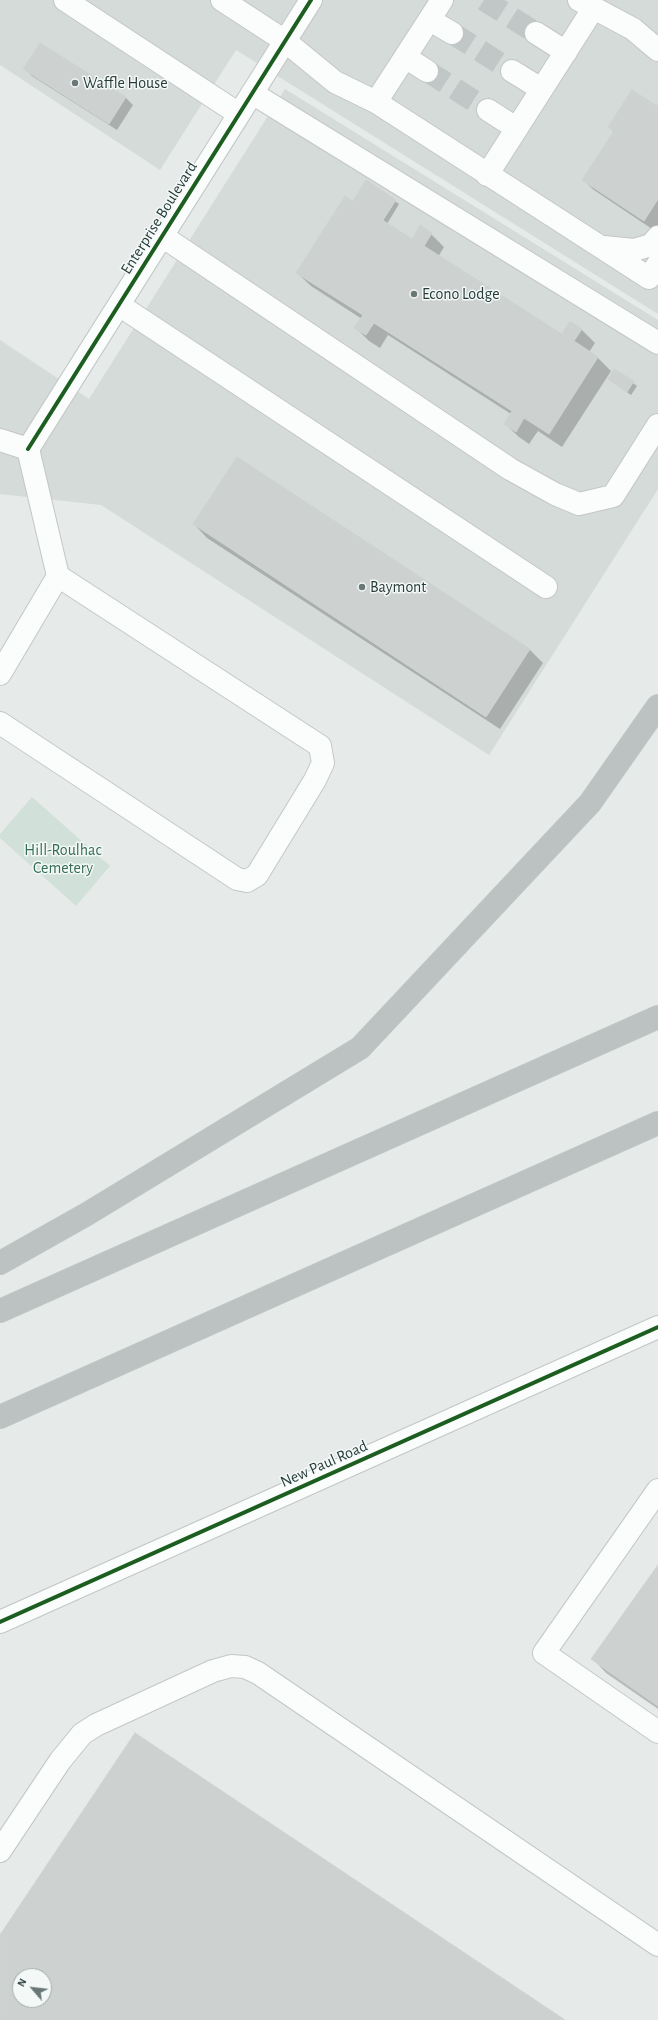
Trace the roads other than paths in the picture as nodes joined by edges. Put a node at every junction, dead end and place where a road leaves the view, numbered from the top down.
1 (65, 0) edge
2 (222, 0) edge
3 (310, 0) edge
4 (442, 0) edge
5 (586, 4) edge
6 (430, 20) junction
7 (632, 29) junction
8 (452, 33) tunnel mouth
9 (536, 33) tunnel mouth
10 (285, 41) junction
11 (658, 50) edge
12 (566, 52) junction
13 (406, 57) junction
14 (658, 61) edge
15 (427, 71) tunnel mouth
16 (512, 71) tunnel mouth
17 (541, 89) junction
18 (252, 93) junction
19 (376, 102) junction
20 (488, 110) tunnel mouth
21 (239, 114) junction
22 (516, 128) junction
23 (487, 175) junction
24 (162, 236) junction
25 (658, 237) edge
26 (600, 247) junction
27 (658, 264) edge
28 (119, 305) junction
29 (658, 343) edge
30 (658, 425) edge
31 (0, 440) edge
32 (28, 449) junction
33 (58, 576) junction
34 (546, 587) dead end
35 (0, 674) edge
36 (658, 706) edge
37 (0, 723) edge
38 (658, 1017) edge
39 (658, 1123) edge
40 (0, 1263) edge
41 (0, 1311) edge
42 (658, 1327) edge
43 (0, 1417) edge
44 (658, 1490) edge
45 (0, 1622) edge
46 (658, 1732) edge
47 (0, 1851) edge
48 (658, 1945) edge

1 - 21 street
2 - 10 street
3 - 10 street, Enterprise Boulevard
4 - 6 street
5 - 7 street
5 - 12 street
6 - 8 street
6 - 13 street
7 - 11 street
7 - 14 street
9 - 12 street
10 - 18 street, Enterprise Boulevard
10 - 19 street
12 - 17 street
13 - 15 street
13 - 19 street
16 - 17 street
17 - 22 street
18 - 21 street, Enterprise Boulevard
18 - 29 street
19 - 23 street
20 - 22 street
21 - 24 street, Enterprise Boulevard
22 - 23 street
23 - 26 street
24 - 28 street, Enterprise Boulevard
24 - 30 street
25 - 26 street
26 - 27 street
28 - 32 street, Enterprise Boulevard
28 - 34 street
31 - 32 street
32 - 33 street
33 - 35 street
33 - 37 street
36 - 40 highway
38 - 41 highway
39 - 43 highway
42 - 45 street, New Paul Road
44 - 46 street
47 - 48 street

